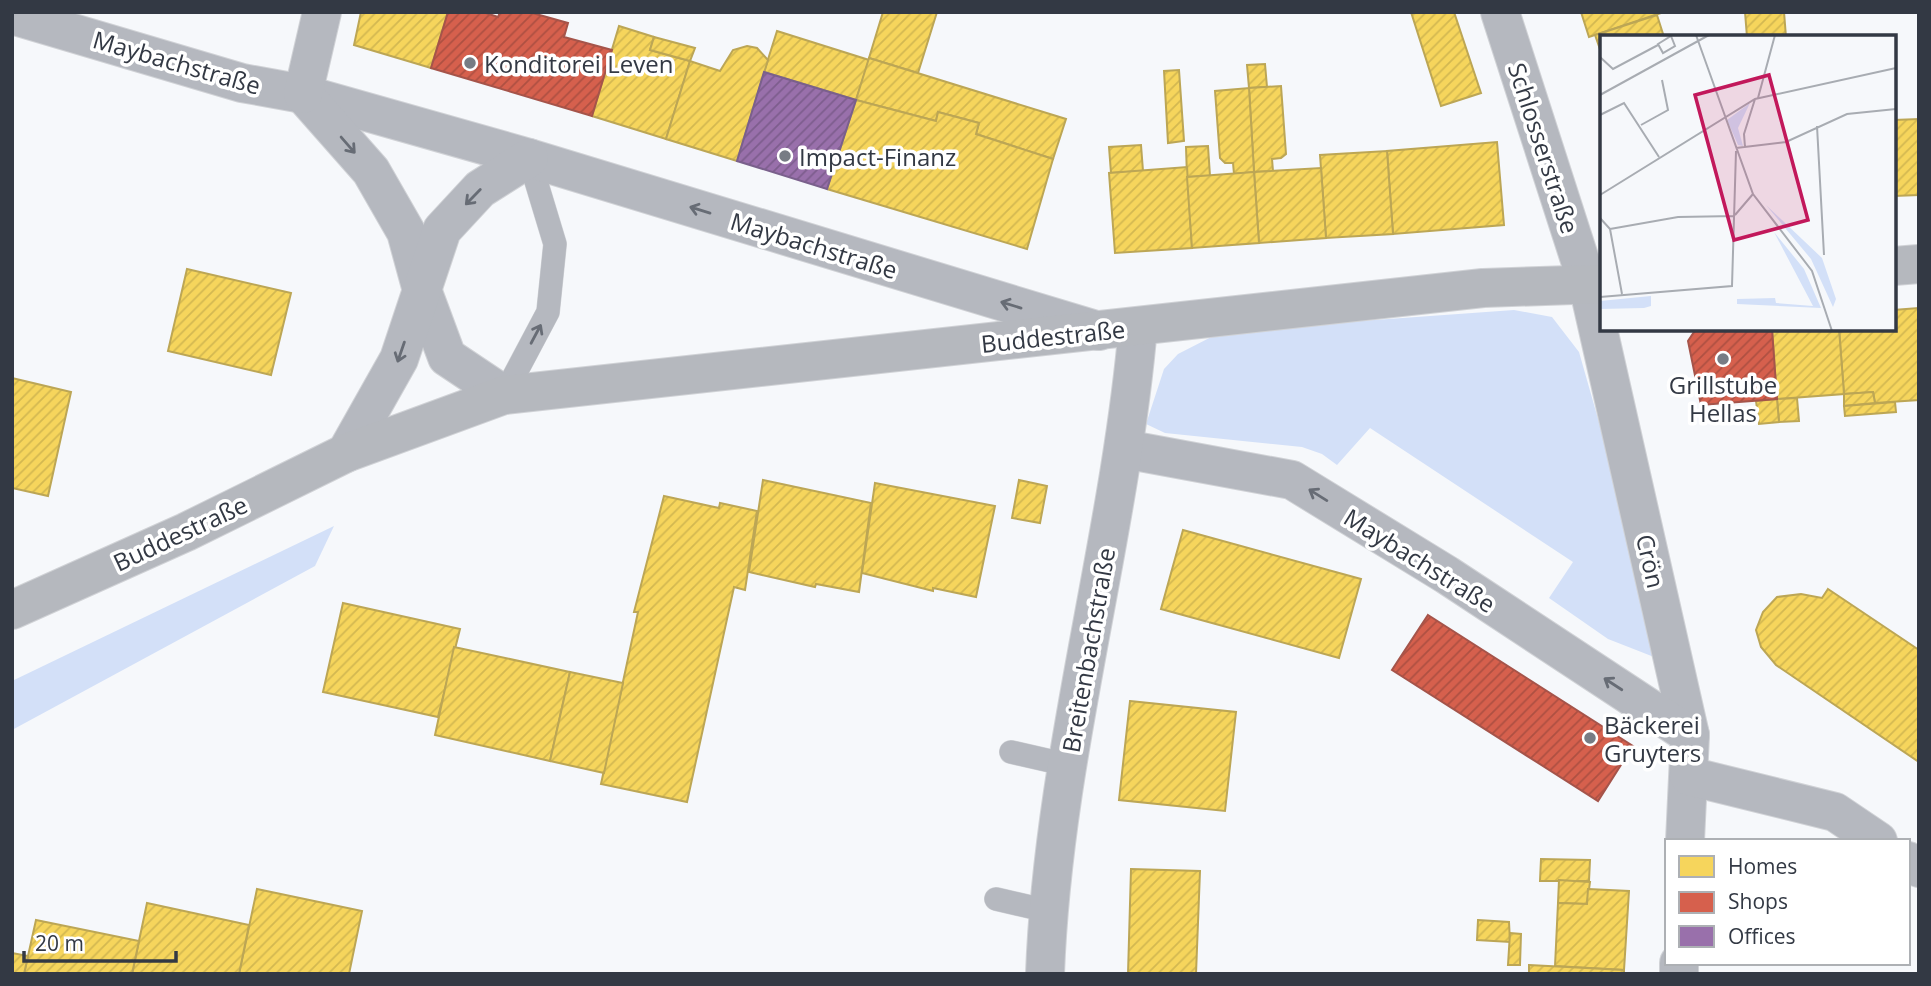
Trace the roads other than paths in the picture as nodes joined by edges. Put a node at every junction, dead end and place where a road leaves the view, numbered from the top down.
1 (322, 12) edge
2 (1500, 12) edge
3 (12, 15) edge
4 (303, 94) junction
5 (528, 158) junction
6 (1919, 264) edge
7 (1896, 266) edge
8 (1595, 284) edge
9 (421, 287) junction
10 (1600, 308) edge
11 (1138, 327) junction
12 (1100, 331) junction
13 (1605, 331) edge
14 (504, 395) junction
15 (1124, 449) junction
16 (346, 453) junction
17 (12, 610) edge
18 (1690, 735) junction
19 (1011, 752) dead end
20 (1068, 765) junction
21 (1689, 776) junction
22 (1685, 839) edge
23 (1875, 839) edge
24 (996, 899) dead end
25 (1048, 911) junction
26 (1045, 974) edge

1 - 4 street
2 - 8 street, Schlosserstraße
3 - 4 street, Maybachstraße
4 - 5 street, Maybachstraße
4 -> 9 street
5 -> 9 street
12 -> 5 street, Maybachstraße
14 -> 5 lane
6 - 7 main road
8 - 10 street, Crön
8 - 11 main road, Buddestraße
9 - 14 street
9 -> 16 street
11 - 12 main road, Buddestraße
11 - 15 street, Breitenbachstraße
12 - 14 main road, Buddestraße
13 - 18 street, Crön
14 - 16 main road, Buddestraße
18 -> 15 street, Maybachstraße
15 - 20 street, Breitenbachstraße
16 - 17 main road, Buddestraße
18 - 21 street, Crön
19 - 20 lane
20 - 25 street, Breitenbachstraße
21 - 22 street, Crön
21 - 23 street
24 - 25 lane
25 - 26 street, Breitenbachstraße

